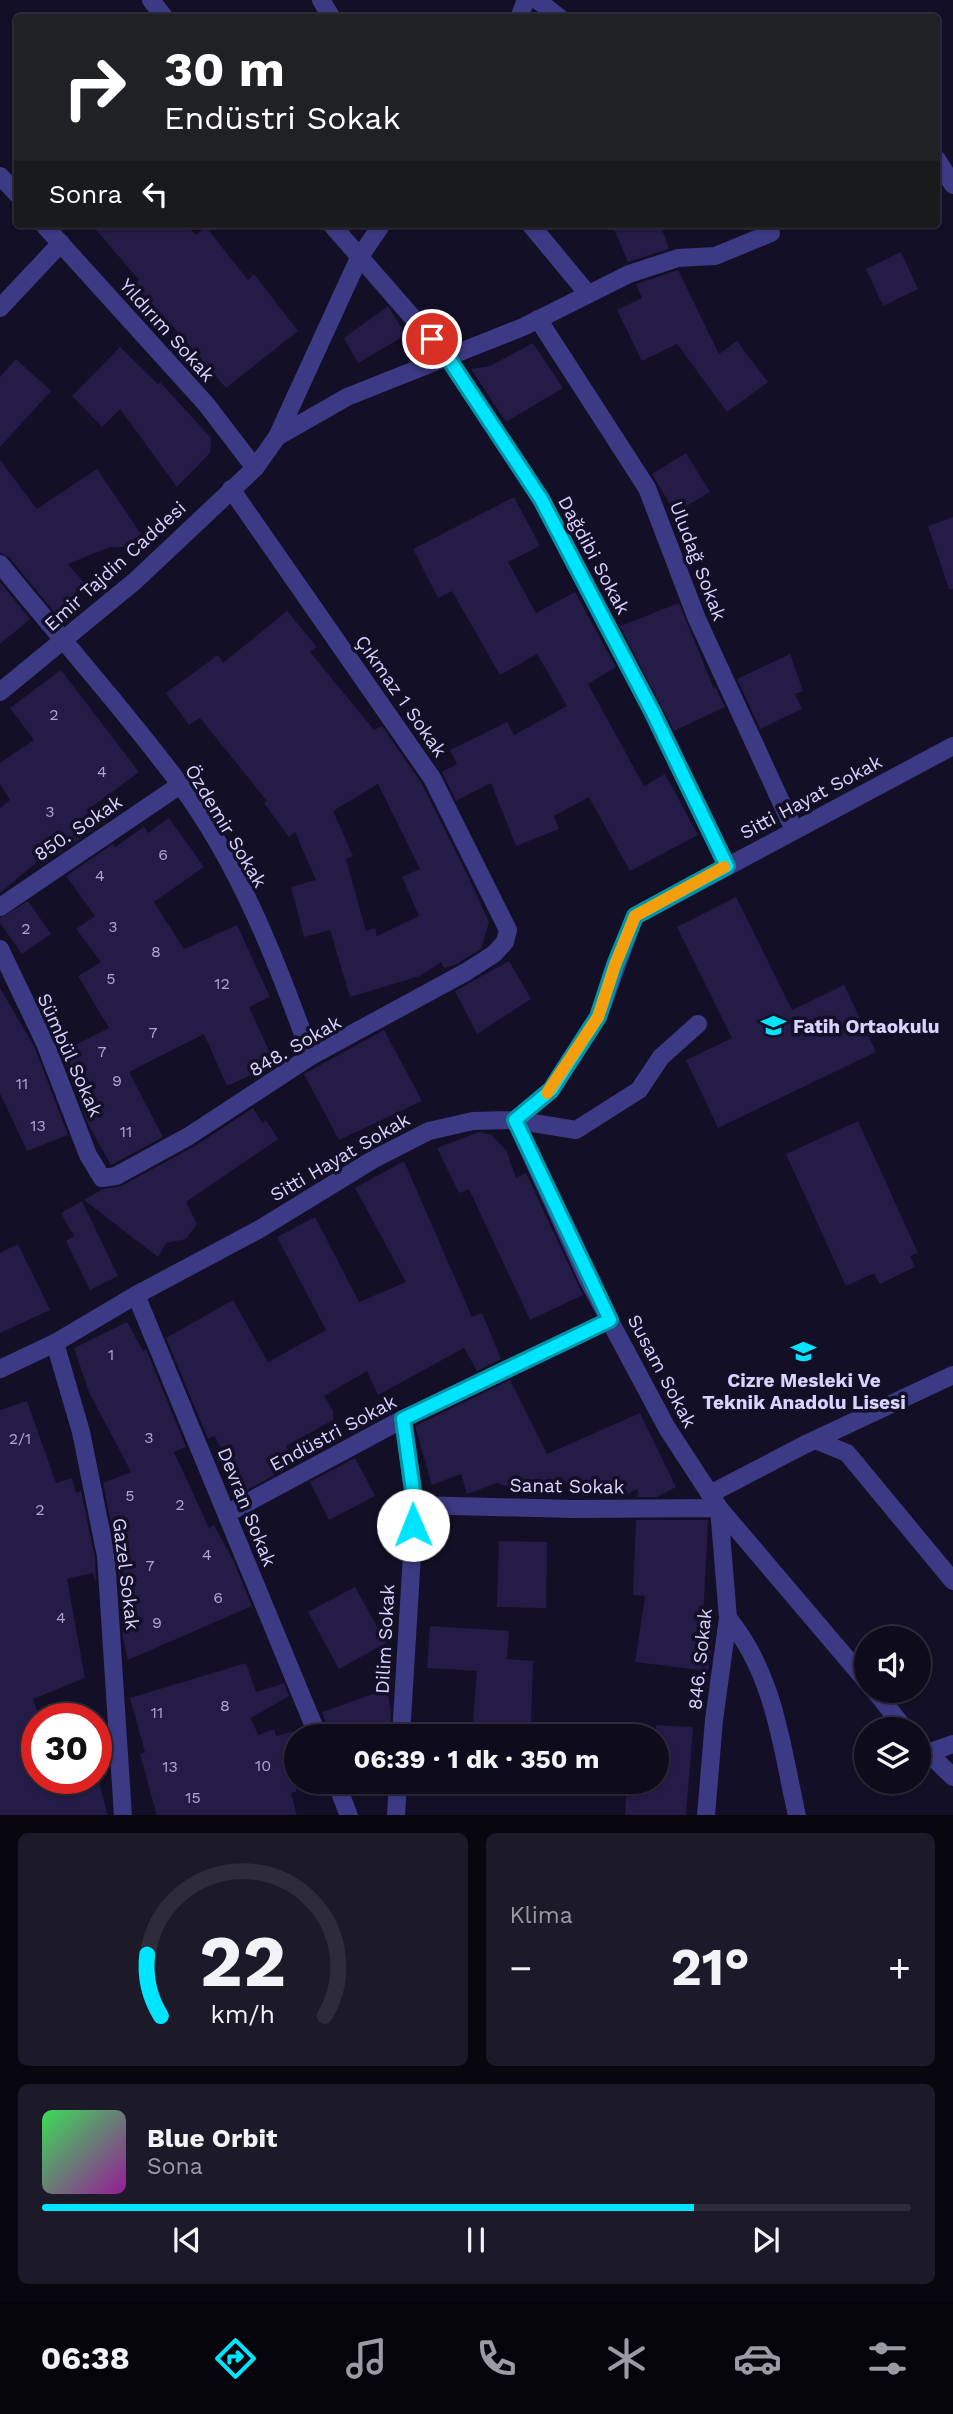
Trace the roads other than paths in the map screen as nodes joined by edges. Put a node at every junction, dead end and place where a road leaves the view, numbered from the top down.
1 (151, 0) edge
2 (537, 0) edge
3 (163, 14) edge
4 (554, 14) edge
5 (940, 164) edge
6 (0, 176) edge
7 (953, 185) edge
8 (14, 191) edge
9 (48, 228) edge
10 (334, 228) edge
11 (379, 228) edge
12 (533, 228) edge
13 (771, 233) dead end
14 (61, 243) junction
15 (359, 258) junction
16 (588, 294) junction
17 (0, 308) edge
18 (538, 319) junction
19 (448, 358) junction
20 (277, 437) junction
21 (255, 468) junction
22 (231, 489) junction
23 (0, 564) edge
24 (63, 642) junction
25 (0, 692) edge
26 (953, 746) edge
27 (180, 785) junction
28 (794, 830) junction
29 (727, 866) junction
30 (0, 907) edge
31 (505, 942) joint
32 (0, 949) edge
33 (698, 1024) dead end
34 (312, 1056) junction
35 (515, 1120) junction
36 (102, 1178) joint
37 (136, 1295) junction
38 (610, 1320) junction
39 (55, 1343) junction
40 (0, 1369) edge
41 (953, 1375) edge
42 (403, 1419) junction
43 (815, 1440) junction
44 (715, 1501) junction
45 (415, 1505) junction
46 (228, 1513) junction
47 (953, 1581) edge
48 (728, 1618) junction
49 (854, 1667) edge
50 (884, 1703) edge
51 (895, 1717) edge
52 (313, 1724) edge
53 (402, 1724) edge
54 (953, 1744) edge
55 (931, 1747) edge
56 (931, 1756) edge
57 (953, 1777) edge
58 (341, 1794) edge
59 (397, 1794) edge
60 (123, 1815) edge
61 (349, 1815) edge
62 (396, 1815) edge
63 (706, 1815) edge
64 (797, 1815) edge

1 - 3 street
2 - 4 street
5 - 7 street
6 - 8 street
9 - 14 street, Yıldırım Sokak
10 - 15 street, Dağdibi Sokak
11 - 15 street
12 - 16 street
13 - 16 street
14 - 17 street
14 - 21 street, Yıldırım Sokak
15 - 19 street, Dağdibi Sokak
15 - 20 street
16 - 18 street
18 - 19 street
18 - 28 street, Uludağ Sokak
19 - 20 street
19 - 29 street, Dağdibi Sokak
20 - 21 street, Emir Tajdin Caddesi
21 - 22 street, Emir Tajdin Caddesi
22 - 24 street, Emir Tajdin Caddesi
22 - 31 street, Çıkmaz 1 Sokak
23 - 24 street, Özdemir Sokak
24 - 25 street, Emir Tajdin Caddesi
24 - 27 street, Özdemir Sokak
26 - 28 street, Sitti Hayat Sokak
27 - 30 street, 850. Sokak
27 - 34 street, Özdemir Sokak
28 - 29 street, Sitti Hayat Sokak
29 - 35 street, Sitti Hayat Sokak
31 - 34 street, 848. Sokak
32 - 36 street, Sümbül Sokak
33 - 35 street
34 - 36 street, 848. Sokak
35 - 37 street, Sitti Hayat Sokak
35 - 38 street, Susam Sokak
37 - 39 street, Sitti Hayat Sokak
37 - 46 street, Devran Sokak
38 - 42 street, Endüstri Sokak
38 - 44 street, Susam Sokak
39 - 40 street, Sitti Hayat Sokak
39 - 60 street, Gazel Sokak
41 - 43 street
42 - 45 street, Dilim Sokak
42 - 46 street, Endüstri Sokak
43 - 44 street
43 - 47 street
44 - 45 street, Sanat Sokak
44 - 48 street, 846. Sokak
44 - 49 street, Susam Sokak
45 - 53 street, Dilim Sokak
46 - 52 street, Devran Sokak
48 - 63 street, 846. Sokak
48 - 64 street
50 - 51 street
54 - 55 street
56 - 57 street
58 - 61 street
59 - 62 street

